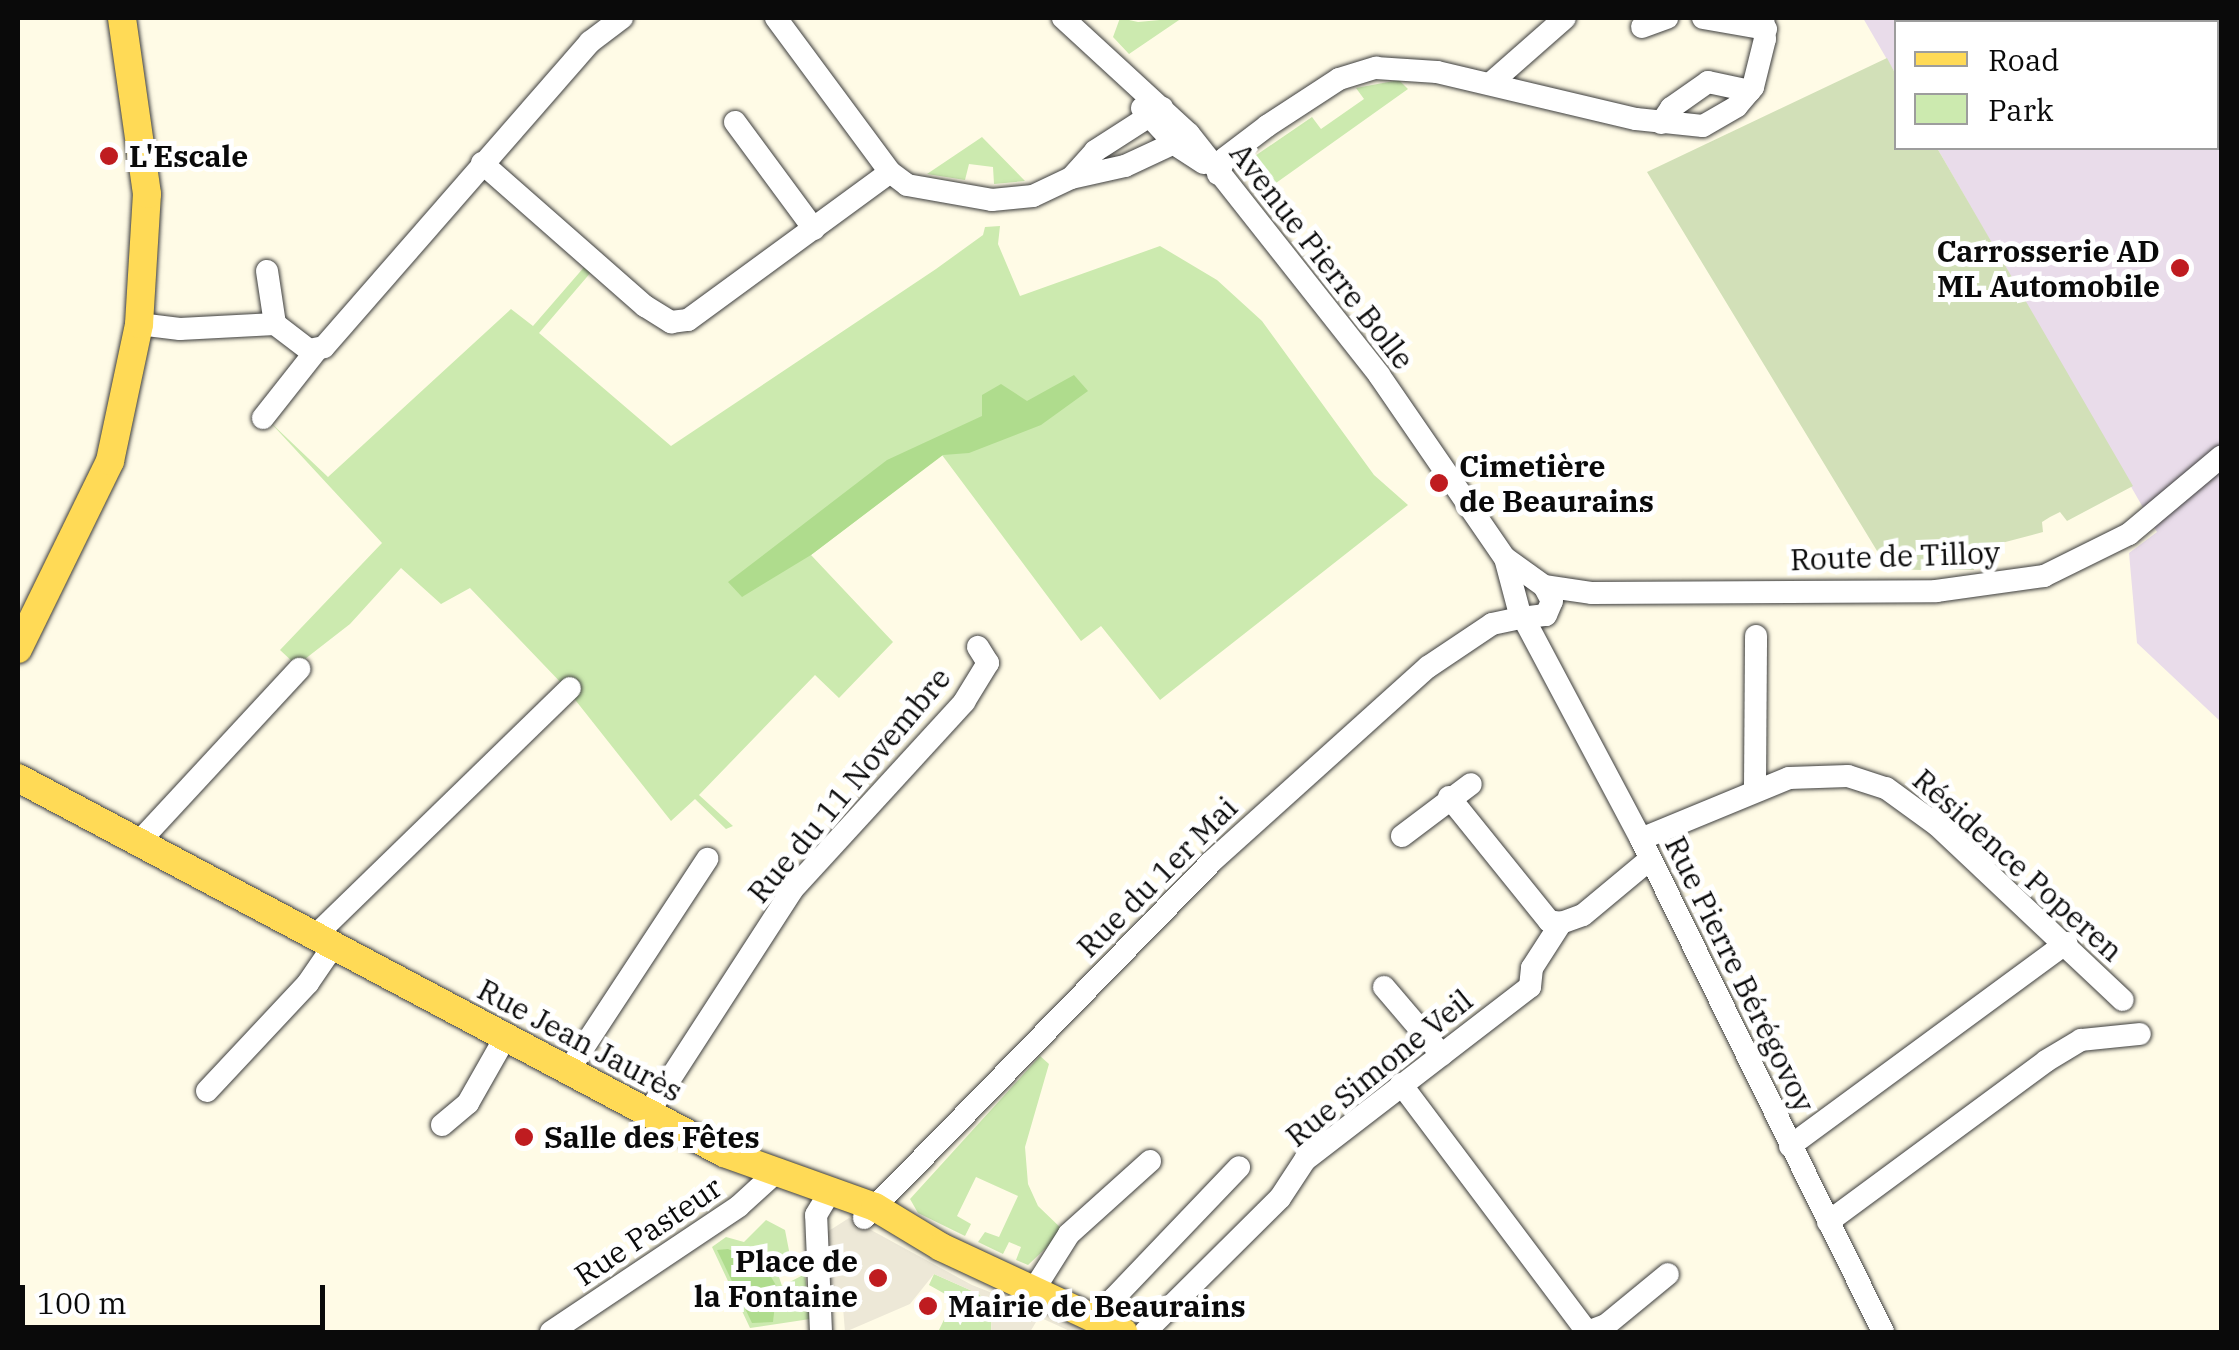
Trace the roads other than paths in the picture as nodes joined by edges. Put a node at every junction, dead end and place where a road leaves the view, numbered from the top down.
1 (122, 18) edge
2 (622, 18) edge
3 (776, 18) edge
4 (1097, 18) edge
5 (1566, 18) edge
6 (1668, 18) edge
7 (1703, 18) edge
8 (1764, 23) edge
9 (1070, 24) edge
10 (1642, 27) dead end
11 (1491, 83) junction
12 (1750, 90) junction
13 (1156, 112) junction
14 (735, 122) dead end
15 (1661, 124) junction
16 (1182, 140) junction
17 (482, 163) junction
18 (1214, 171) junction
19 (890, 172) junction
20 (1072, 178) junction
21 (814, 229) junction
22 (266, 271) dead end
23 (139, 324) junction
24 (275, 324) junction
25 (316, 351) junction
26 (263, 418) dead end
27 (2222, 456) edge
28 (1533, 603) junction
29 (1756, 636) dead end
30 (978, 648) dead end
31 (18, 649) edge
32 (299, 670) dead end
33 (570, 688) dead end
34 (18, 778) edge
35 (1471, 784) dead end
36 (1755, 788) junction
37 (1449, 797) junction
38 (1402, 836) dead end
39 (139, 842) junction
40 (1645, 849) junction
41 (707, 859) dead end
42 (1561, 923) junction
43 (325, 940) junction
44 (2066, 944) junction
45 (1384, 988) dead end
46 (2123, 1000) dead end
47 (2140, 1034) dead end
48 (505, 1038) junction
49 (1442, 1055) junction
50 (568, 1071) junction
51 (1401, 1084) junction
52 (207, 1091) dead end
53 (648, 1113) junction
54 (442, 1125) dead end
55 (1790, 1146) junction
56 (1150, 1161) dead end
57 (1239, 1167) dead end
58 (771, 1180) junction
59 (826, 1198) junction
60 (870, 1212) junction
61 (1828, 1222) junction
62 (1668, 1274) dead end
63 (1033, 1291) junction
64 (1111, 1327) edge
65 (551, 1332) edge
66 (821, 1332) edge
67 (1145, 1332) edge
68 (1883, 1332) edge

1 - 23 main road
2 - 17 street
3 - 19 street
4 - 9 street
5 - 11 street
6 - 10 street
7 - 8 street
8 - 12 street
9 - 13 street
11 - 15 street
11 - 18 street
12 - 15 street
12 - 15 street
13 - 16 street
13 - 20 street
14 - 21 street
16 - 18 street
16 - 20 street
17 - 21 street
17 - 25 street
18 - 28 street, Avenue Pierre Bolle
19 - 20 street
19 - 21 street
22 - 24 street
23 - 24 street
23 - 31 main road
24 - 25 street
25 - 26 street
27 - 28 street, Route de Tilloy
28 - 40 street, Rue Pierre Bérégovoy
28 - 60 street, Rue du 1er Mai
29 - 36 street
30 - 53 street, Rue du 11 Novembre
32 - 39 street
33 - 43 street
34 - 39 main road, Rue Jean Jaurès
35 - 37 street
36 - 40 street, Résidence Poperen
36 - 44 street, Résidence Poperen
37 - 38 street
37 - 42 street
39 - 43 main road, Rue Jean Jaurès
40 - 42 street, Rue Simone Veil
40 - 55 street, Rue Pierre Bérégovoy
41 - 50 street
42 - 49 street, Rue Simone Veil
43 - 48 main road, Rue Jean Jaurès
43 - 52 street
44 - 46 street, Résidence Poperen
44 - 55 street
45 - 49 street
47 - 61 street
48 - 50 main road, Rue Jean Jaurès
48 - 54 street
49 - 51 street, Rue Simone Veil
50 - 53 main road, Rue Jean Jaurès
51 - 62 street
51 - 67 street, Rue Simone Veil
53 - 58 main road, Rue Jean Jaurès
55 - 61 street, Rue Pierre Bérégovoy
56 - 63 street
57 - 64 street
58 - 59 main road, Rue Jean Jaurès
58 - 65 street, Rue Pasteur
59 - 60 main road, Rue Jean Jaurès
59 - 66 street
60 - 63 main road, Rue Jean Jaurès
61 - 68 street, Rue Pierre Bérégovoy
63 - 64 main road

